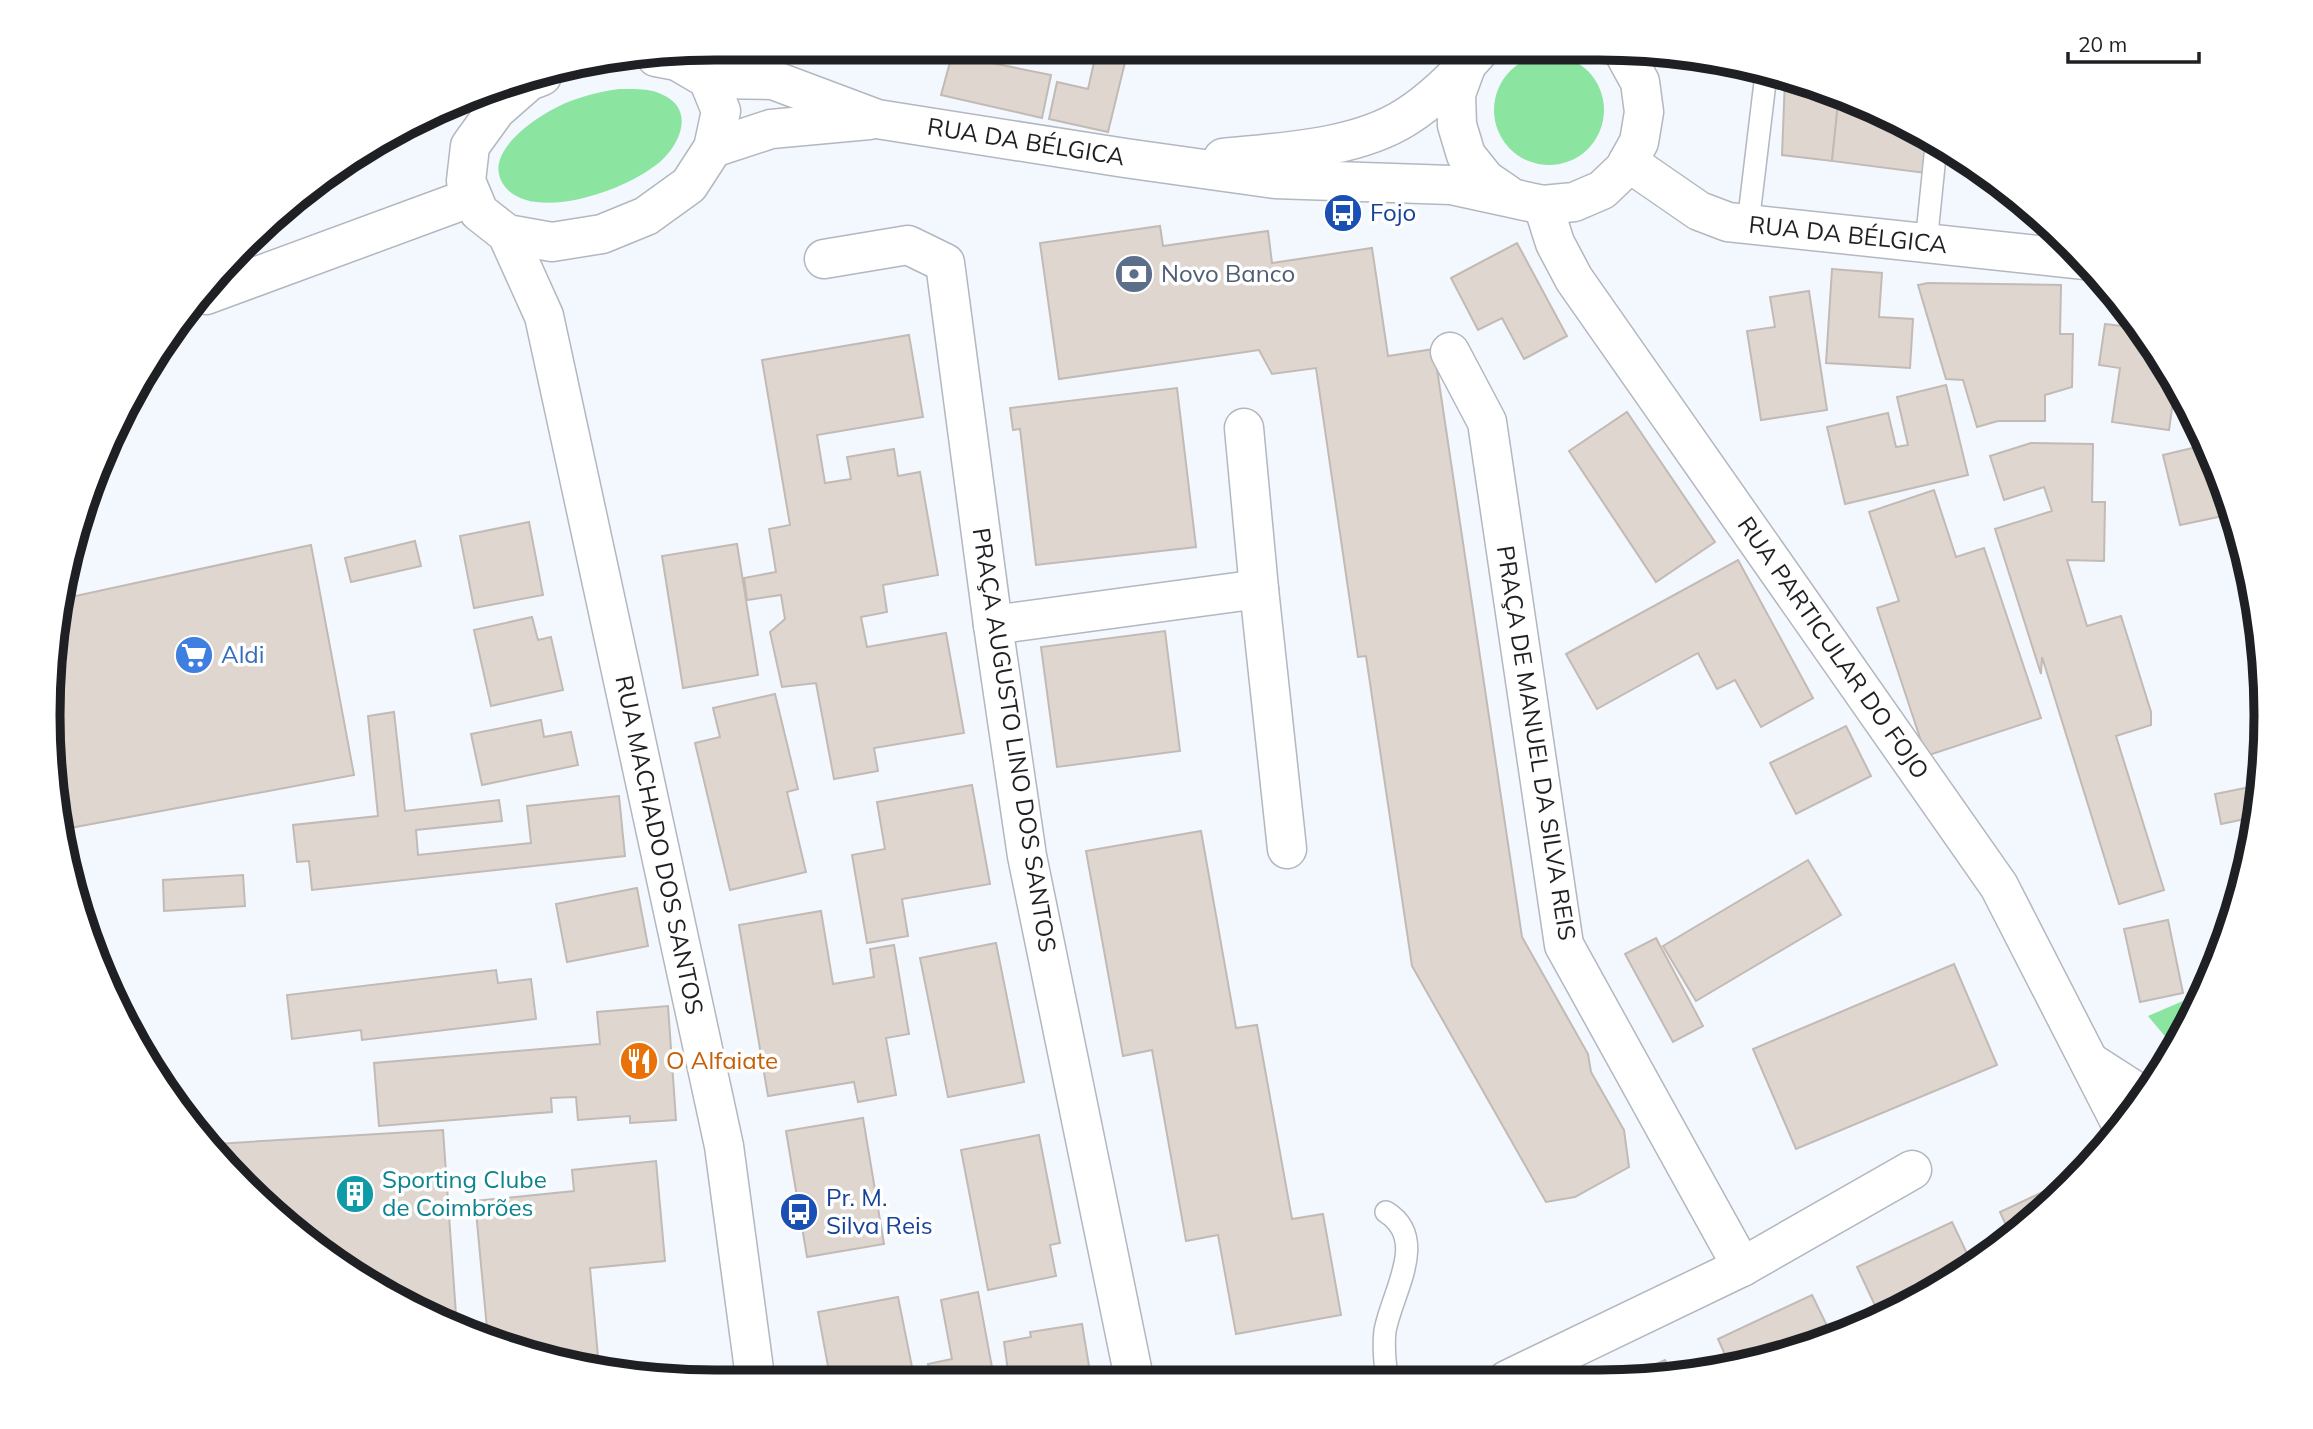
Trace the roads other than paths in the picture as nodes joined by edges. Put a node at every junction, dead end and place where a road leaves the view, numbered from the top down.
1 (1470, 60) edge
2 (1471, 60) edge
3 (676, 61) edge
4 (1637, 62) edge
5 (708, 79) junction
6 (1765, 81) edge
7 (520, 89) edge
8 (877, 119) junction
9 (713, 148) junction
10 (1935, 153) edge
11 (1628, 162) junction
12 (1176, 164) junction
13 (472, 197) junction
14 (1528, 201) junction
15 (1748, 224) junction
16 (507, 234) junction
17 (552, 242) junction
18 (1926, 244) junction
19 (2069, 258) edge
20 (824, 259) dead end
21 (215, 292) edge
22 (544, 316) junction
23 (1450, 352) dead end
24 (1244, 428) dead end
25 (1259, 589) junction
26 (993, 625) junction
27 (1287, 849) dead end
28 (2123, 1106) edge
29 (1912, 1170) dead end
30 (1386, 1212) dead end
31 (1742, 1266) junction
32 (754, 1370) edge
33 (1132, 1370) edge
34 (1387, 1370) edge
35 (1528, 1370) edge

1 - 12 main road, RUA DA BÉLGICA
2 - 14 main road, RUA DA BÉLGICA
3 - 5 main road
4 - 11 main road, RUA DA BÉLGICA
5 - 8 main road, RUA DA BÉLGICA
5 - 9 main road
6 - 15 lane
7 - 13 main road
8 - 9 main road, RUA DA BÉLGICA
8 - 12 main road, RUA DA BÉLGICA
9 - 17 main road
10 - 18 lane
11 - 14 main road, RUA DA BÉLGICA
11 - 15 main road, RUA DA BÉLGICA
12 - 14 main road, RUA DA BÉLGICA
13 - 16 main road
13 - 21 main road
14 - 28 main road, RUA PARTICULAR DO FOJO
15 - 18 main road, RUA DA BÉLGICA
16 - 17 main road
16 - 22 main road, RUA MACHADO DOS SANTOS
17 - 22 main road, RUA MACHADO DOS SANTOS
18 - 19 main road, RUA DA BÉLGICA
20 - 26 main road, PRAÇA AUGUSTO LINO DOS SANTOS
22 - 32 main road, RUA MACHADO DOS SANTOS
23 - 31 main road, PRAÇA DE MANUEL DA SILVA REIS
24 - 25 main road
25 - 26 main road
25 - 27 main road
26 - 33 main road, PRAÇA AUGUSTO LINO DOS SANTOS
29 - 31 main road
30 - 34 lane
31 - 35 main road

